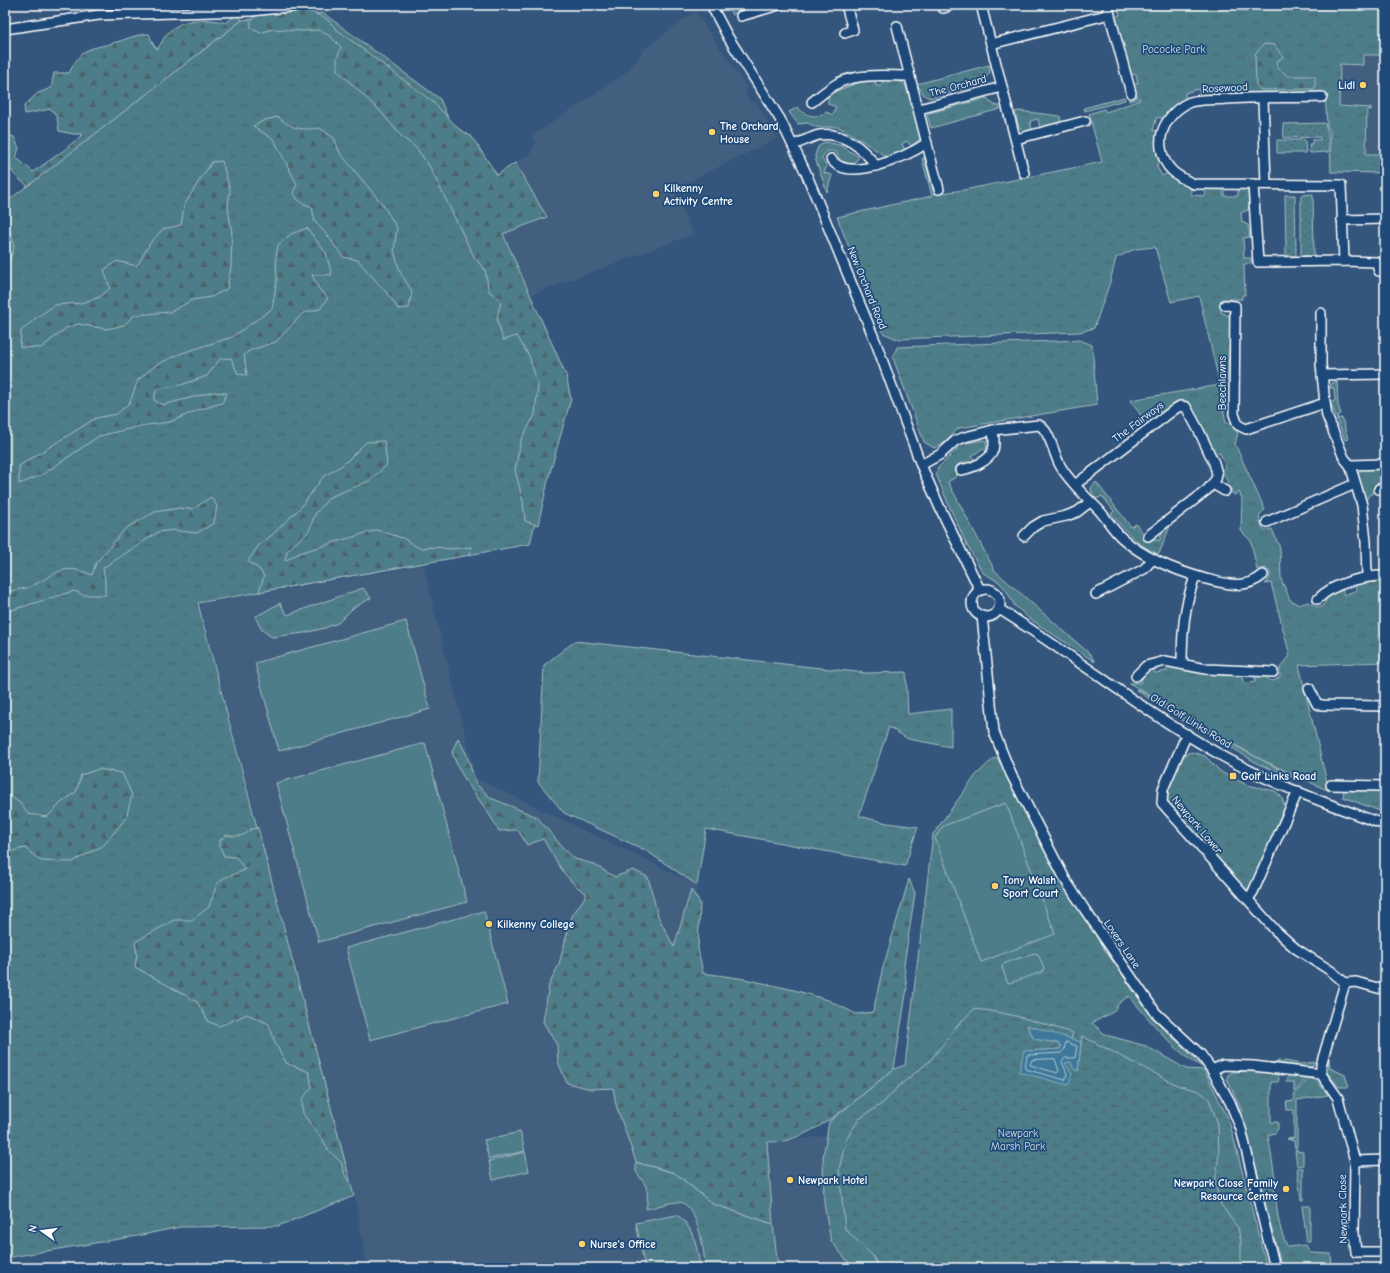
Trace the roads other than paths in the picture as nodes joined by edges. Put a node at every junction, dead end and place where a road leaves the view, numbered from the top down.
1 (306, 5) edge
2 (711, 5) edge
3 (779, 5) edge
4 (846, 5) edge
5 (981, 5) edge
6 (1107, 5) edge
7 (750, 9) edge
8 (1110, 14) junction
9 (741, 16) dead end
10 (897, 26) dead end
11 (5, 29) edge
12 (845, 33) dead end
13 (991, 44) junction
14 (908, 76) junction
15 (1002, 87) junction
16 (1131, 93) dead end
17 (1322, 97) dead end
18 (1263, 99) junction
19 (812, 102) dead end
20 (919, 109) junction
21 (1085, 121) dead end
22 (1016, 139) junction
23 (927, 143) junction
24 (793, 145) junction
25 (831, 159) dead end
26 (876, 166) junction
27 (1024, 173) dead end
28 (1253, 184) junction
29 (1266, 184) junction
30 (939, 189) dead end
31 (1385, 219) edge
32 (1342, 220) junction
33 (1344, 261) junction
34 (1385, 271) edge
35 (1225, 305) dead end
36 (1321, 314) dead end
37 (1385, 374) edge
38 (1322, 375) junction
39 (1325, 403) junction
40 (993, 430) junction
41 (1385, 464) edge
42 (921, 465) junction
43 (1350, 466) junction
44 (961, 470) dead end
45 (1076, 484) junction
46 (1213, 484) junction
47 (1355, 484) junction
48 (1225, 491) dead end
49 (1090, 502) junction
50 (1267, 522) dead end
51 (1024, 536) dead end
52 (1148, 536) dead end
53 (1153, 559) junction
54 (1263, 575) dead end
55 (1367, 576) junction
56 (1385, 576) edge
57 (1196, 577) junction
58 (980, 590) junction
59 (1096, 594) dead end
60 (1318, 599) dead end
61 (999, 610) junction
62 (982, 616) junction
63 (1182, 664) junction
64 (1273, 672) dead end
65 (1136, 676) dead end
66 (1310, 688) dead end
67 (1385, 706) edge
68 (1187, 734) junction
69 (1331, 785) dead end
70 (1385, 786) edge
71 (1298, 790) junction
72 (1385, 825) edge
73 (1248, 899) junction
74 (1346, 983) junction
75 (1385, 990) edge
76 (1212, 1070) junction
77 (1321, 1074) junction
78 (1385, 1160) edge
79 (1355, 1161) junction
80 (1385, 1252) edge
81 (1275, 1268) edge

1 - 11 street
2 - 24 street, New Orchard Road
3 - 7 street
4 - 12 street
5 - 13 street, The Orchard
6 - 8 street
7 - 9 street
8 - 13 street
8 - 16 street
10 - 14 street, The Orchard
13 - 15 street, The Orchard
14 - 19 street
14 - 20 street, The Orchard
15 - 20 street, The Orchard
15 - 22 street, The Orchard
17 - 18 street, Rosewood
18 - 28 street, Rosewood
18 - 29 street, Rosewood
20 - 23 street, The Orchard
21 - 22 street
22 - 27 street, The Orchard
23 - 26 street
23 - 30 street, The Orchard
24 - 26 street
24 - 42 street, New Orchard Road
25 - 26 street
28 - 29 street, Rosewood
28 - 33 street
29 - 32 street, Rosewood
31 - 32 street
32 - 33 street, Rosewood
33 - 34 street
35 - 39 street, Beechlawns
36 - 38 street
37 - 38 street
38 - 39 street
39 - 43 street
40 - 42 street
40 - 44 street
40 - 45 street
41 - 43 street
42 - 58 street, New Orchard Road
43 - 47 street
45 - 46 street, The Fairways
45 - 49 street
46 - 48 street
46 - 52 street
47 - 50 street
47 - 55 street
49 - 51 street
49 - 53 street
53 - 57 street
53 - 59 street
54 - 57 street
55 - 56 street
55 - 60 street
57 - 63 street
58 - 61 street
58 - 62 street
61 - 62 street
61 - 68 street, Old Golf Links Road
62 - 76 street, Lovers Lane
63 - 64 street
63 - 65 street
66 - 67 street
68 - 71 street, Old Golf Links Road
68 - 73 street, Newpark Lower
69 - 70 street
71 - 72 street, Old Golf Links Road
71 - 73 street
73 - 74 street, Newpark Lower
74 - 75 street
74 - 77 street
76 - 77 street
76 - 81 street, Lovers Lane
77 - 79 street, Newpark Close
78 - 79 street, Newpark Close
79 - 80 street, Newpark Close

